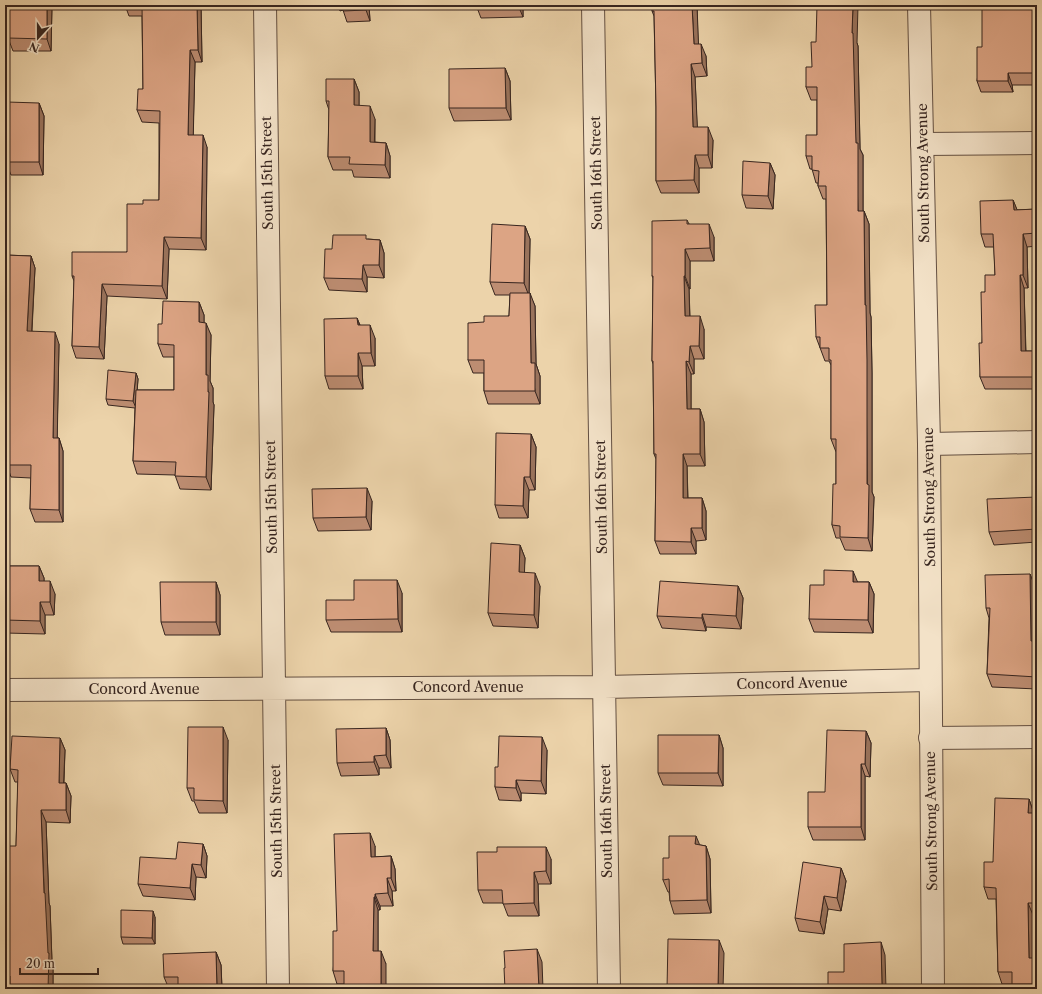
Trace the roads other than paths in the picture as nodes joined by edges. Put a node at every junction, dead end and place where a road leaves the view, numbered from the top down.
1 (265, 5) edge
2 (593, 5) edge
3 (919, 5) edge
4 (1037, 143) edge
5 (922, 144) junction
6 (1037, 442) edge
7 (929, 444) junction
8 (930, 680) junction
9 (604, 687) junction
10 (274, 689) junction
11 (5, 690) edge
12 (1037, 737) edge
13 (930, 738) junction
14 (278, 989) edge
15 (609, 989) edge
16 (933, 989) edge

1 - 10 street, South 15th Street
2 - 9 street, South 16th Street
3 - 5 street, South Strong Avenue
4 - 5 street
5 - 7 street, South Strong Avenue
6 - 7 street
7 - 8 street, South Strong Avenue
8 - 9 street, Concord Avenue
8 - 13 street, South Strong Avenue
9 - 10 street, Concord Avenue
9 - 15 street, South 16th Street
10 - 11 street, Concord Avenue
10 - 14 street, South 15th Street
12 - 13 street
13 - 16 street, South Strong Avenue

